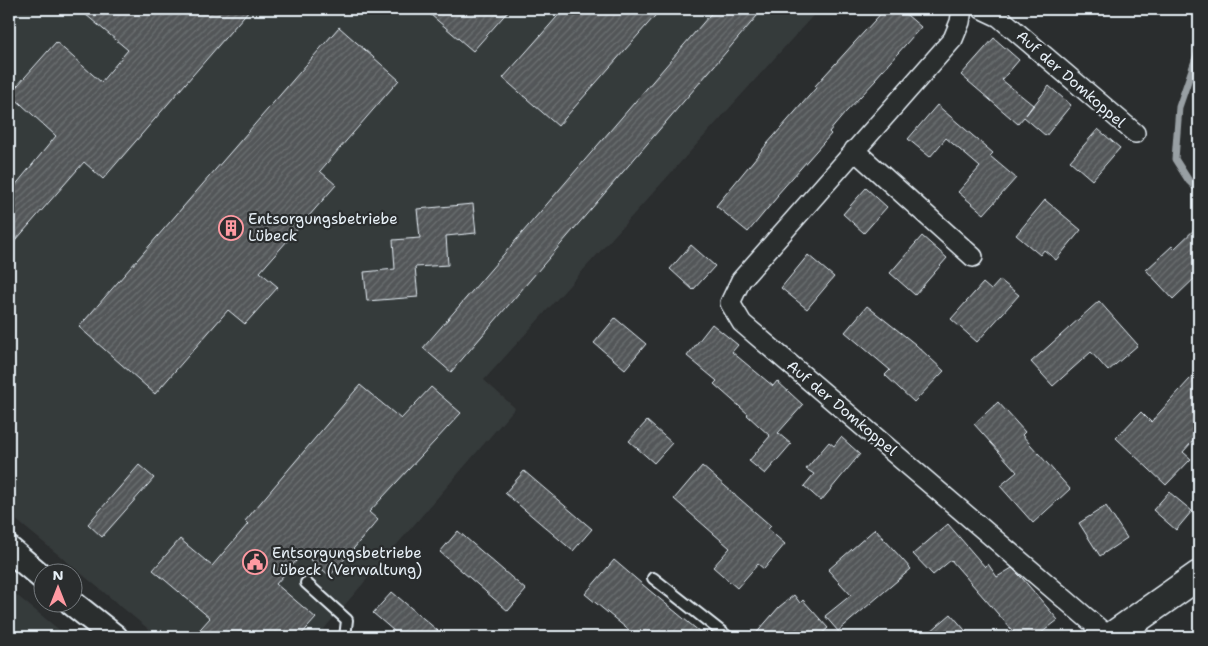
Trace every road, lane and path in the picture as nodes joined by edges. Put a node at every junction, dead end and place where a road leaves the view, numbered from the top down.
1 (962, 9) edge
2 (982, 9) edge
3 (1135, 133) dead end
4 (854, 150) junction
5 (973, 257) dead end
6 (9, 549) edge
7 (32, 569) edge
8 (653, 578) dead end
9 (1196, 583) edge
10 (306, 584) dead end
11 (82, 611) edge
12 (115, 637) edge
13 (345, 637) edge
14 (728, 637) edge
15 (1110, 637) edge

1 - 4 street, Auf der Domkoppel
2 - 3 street, Auf der Domkoppel
4 - 5 street
4 - 15 street, Auf der Domkoppel
6 - 7 street
8 - 14 lane
9 - 15 main road
10 - 13 lane
11 - 12 street

